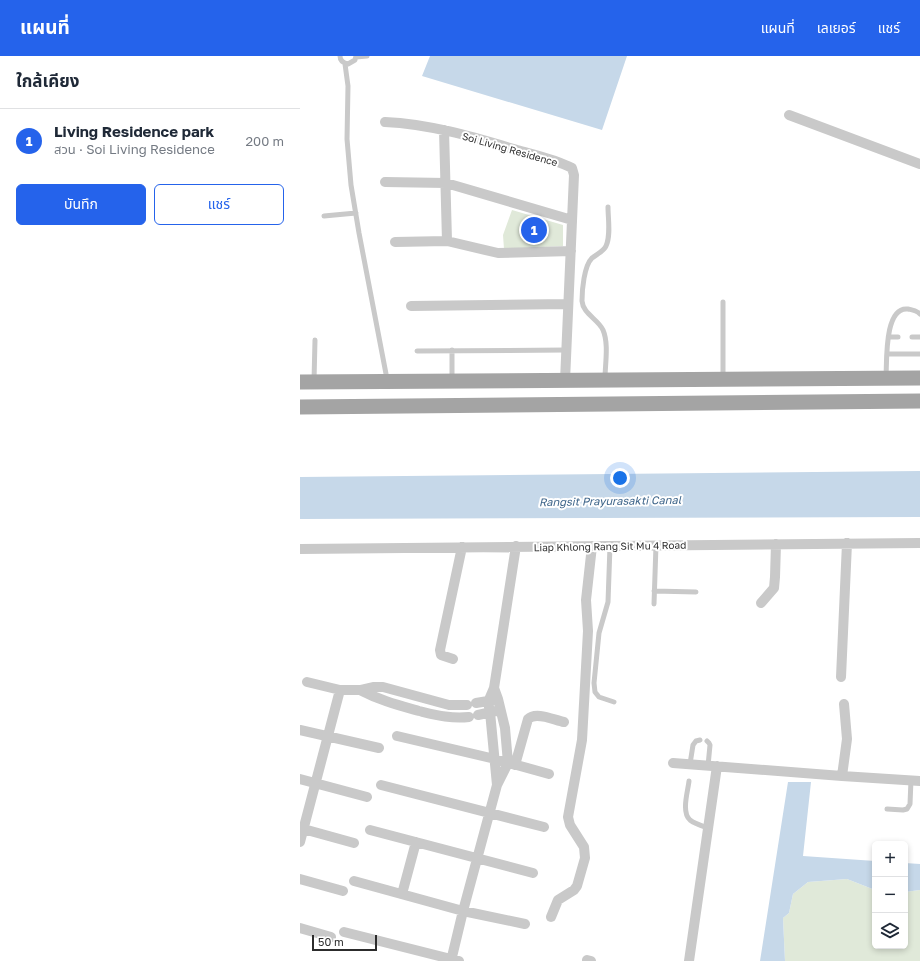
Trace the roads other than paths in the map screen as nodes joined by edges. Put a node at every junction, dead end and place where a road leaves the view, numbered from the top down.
1 (340, 56) edge
2 (367, 56) edge
3 (356, 57) edge
4 (345, 64) junction
5 (789, 115) dead end
6 (385, 122) dead end
7 (444, 130) junction
8 (920, 164) edge
9 (385, 182) dead end
10 (446, 183) junction
11 (608, 207) dead end
12 (356, 213) junction
13 (324, 216) dead end
14 (572, 220) junction
15 (446, 241) junction
16 (395, 242) dead end
17 (571, 251) junction
18 (723, 302) dead end
19 (568, 304) junction
20 (411, 306) dead end
21 (920, 314) edge
22 (889, 337) junction
23 (898, 337) dead end
24 (912, 337) dead end
25 (920, 337) edge
26 (315, 340) dead end
27 (452, 350) junction
28 (566, 350) junction
29 (417, 351) dead end
30 (888, 354) junction
31 (920, 354) edge
32 (886, 378) junction
33 (920, 378) edge
34 (723, 380) junction
35 (544, 381) junction
36 (565, 381) junction
37 (605, 381) junction
38 (307, 382) edge
39 (388, 382) junction
40 (452, 382) junction
41 (920, 401) edge
42 (544, 404) junction
43 (300, 407) edge
44 (847, 543) junction
45 (920, 543) edge
46 (776, 544) junction
47 (656, 545) junction
48 (516, 546) junction
49 (592, 546) junction
50 (610, 546) junction
51 (462, 547) junction
52 (300, 549) edge
53 (654, 591) junction
54 (696, 592) dead end
55 (761, 603) dead end
56 (654, 604) dead end
57 (453, 659) dead end
58 (841, 677) dead end
59 (307, 682) dead end
60 (494, 688) junction
61 (340, 690) junction
62 (360, 690) junction
63 (614, 702) dead end
64 (844, 704) dead end
65 (493, 708) junction
66 (564, 722) dead end
67 (300, 730) edge
68 (328, 736) junction
69 (397, 736) dead end
70 (700, 740) dead end
71 (707, 741) dead end
72 (379, 748) dead end
73 (495, 759) junction
74 (673, 763) dead end
75 (512, 764) junction
76 (690, 764) junction
77 (713, 766) junction
78 (549, 774) dead end
79 (842, 776) junction
80 (300, 779) edge
81 (689, 781) dead end
82 (915, 781) edge
83 (315, 783) junction
84 (381, 785) dead end
85 (497, 785) junction
86 (367, 796) dead end
87 (887, 809) dead end
88 (489, 812) junction
89 (544, 827) dead end
90 (302, 828) edge
91 (708, 828) junction
92 (370, 830) dead end
93 (300, 842) edge
94 (416, 842) junction
95 (354, 843) dead end
96 (477, 858) junction
97 (533, 873) dead end
98 (300, 879) edge
99 (354, 881) dead end
100 (343, 891) dead end
101 (402, 894) junction
102 (463, 911) junction
103 (551, 917) dead end
104 (525, 924) dead end
105 (300, 928) edge
106 (344, 932) dead end
107 (331, 937) dead end
108 (454, 960) edge
109 (689, 961) edge

1 - 4 lane
2 - 3 lane
3 - 4 lane
4 - 12 lane
5 - 8 street
6 - 7 street, Soi Living Residence
7 - 10 street
7 - 14 street, Soi Living Residence
9 - 10 street
10 - 14 street
10 - 15 street
11 - 37 lane
12 - 13 lane
12 - 39 lane
14 - 17 street, Soi Living Residence
15 - 16 street
15 - 17 street
17 - 19 street, Soi Living Residence
18 - 34 lane
19 - 20 street
19 - 28 street, Soi Living Residence
21 - 22 lane
22 - 23 lane
22 - 30 lane
24 - 25 lane
26 - 38 lane
27 - 28 lane
27 - 29 lane
27 - 40 lane
28 - 36 street, Soi Living Residence
30 - 31 lane
30 - 32 lane
32 - 33 main road
32 - 34 main road
34 - 37 main road
35 - 36 main road
35 - 40 main road
35 - 42 main road
36 - 37 main road
38 - 39 main road
39 - 40 main road
41 - 42 main road
42 - 43 main road
44 - 45 street, Liap Khlong Rang Sit Mu 4 Road
44 - 46 street, Liap Khlong Rang Sit Mu 4 Road
44 - 58 street
46 - 47 street, Liap Khlong Rang Sit Mu 4 Road
46 - 55 street
47 - 50 street, Liap Khlong Rang Sit Mu 4 Road
47 - 53 lane
48 - 49 street, Liap Khlong Rang Sit Mu 4 Road
48 - 51 street, Liap Khlong Rang Sit Mu 4 Road
48 - 60 street
49 - 50 street, Liap Khlong Rang Sit Mu 4 Road
49 - 103 street
50 - 63 lane
51 - 52 street, Liap Khlong Rang Sit Mu 4 Road
51 - 57 street
53 - 54 lane
53 - 56 lane
59 - 61 street
60 - 65 street
60 - 65 street
61 - 62 street
61 - 68 street
62 - 65 street
62 - 65 street
64 - 79 street
65 - 73 street
65 - 75 street
66 - 75 street
67 - 68 street
68 - 72 street
68 - 83 street
69 - 73 street
70 - 76 lane
71 - 77 lane
73 - 75 street
73 - 85 street
74 - 76 street
75 - 78 street
75 - 85 street
76 - 77 street
77 - 79 street
77 - 91 street
79 - 82 street
80 - 83 street
81 - 91 lane
82 - 87 lane
83 - 86 street
83 - 90 street
84 - 88 street
85 - 88 street
88 - 89 street
88 - 96 street
90 - 93 street
90 - 95 street
91 - 109 street
92 - 94 street
94 - 96 street
94 - 101 street
96 - 97 street
96 - 102 street
98 - 100 street
99 - 101 street
101 - 102 street
102 - 104 street
102 - 108 street
105 - 107 street
106 - 108 street

